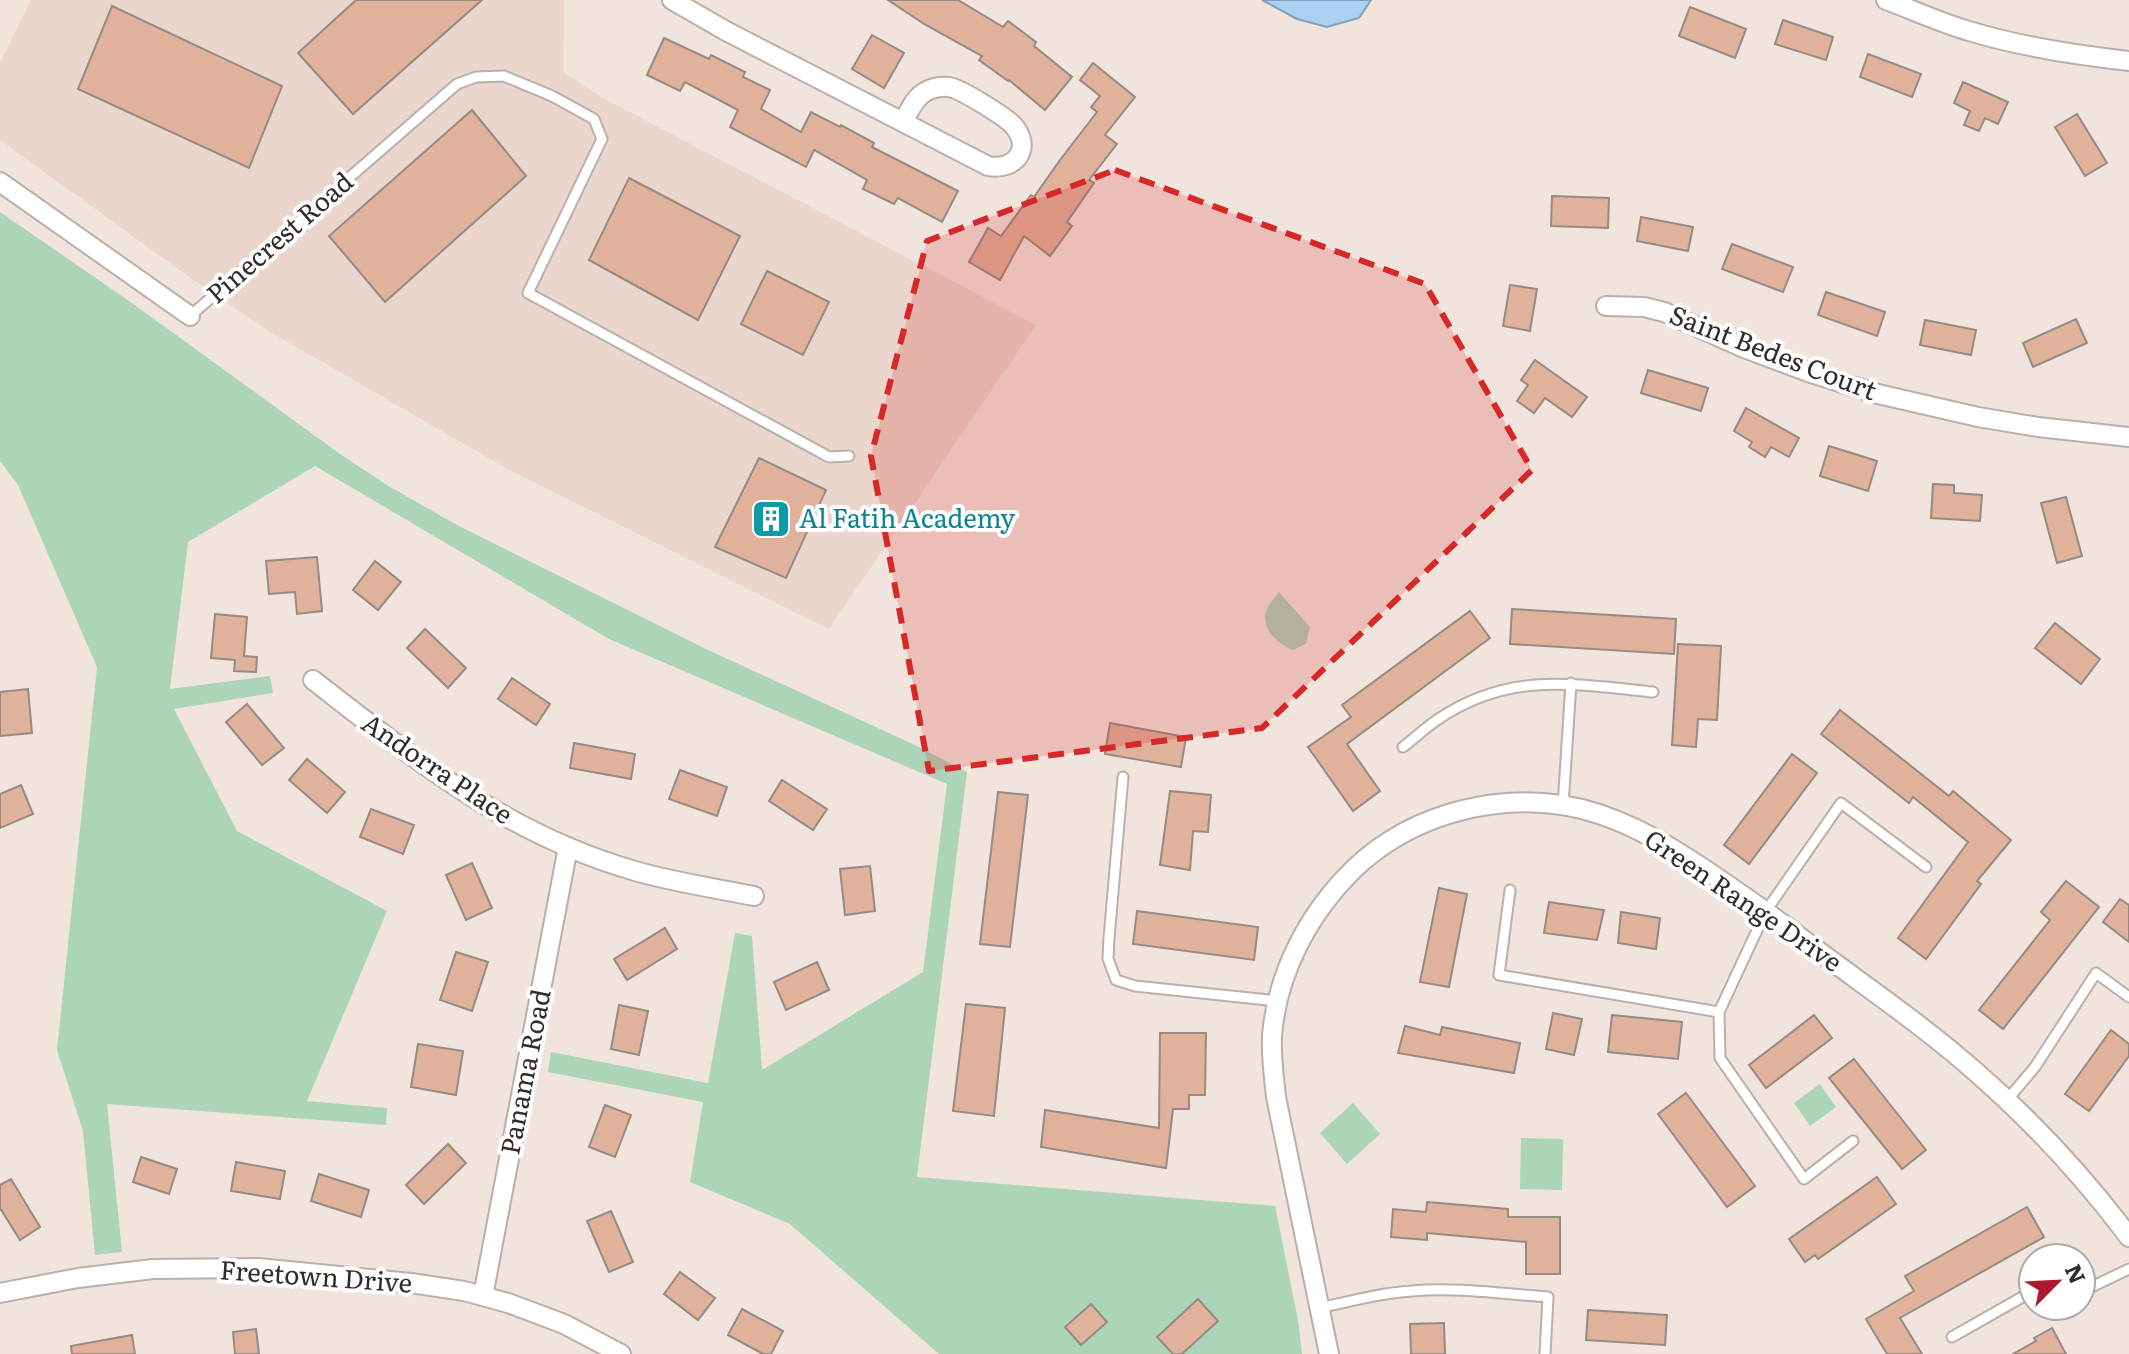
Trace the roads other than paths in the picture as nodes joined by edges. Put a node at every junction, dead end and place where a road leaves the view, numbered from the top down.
1 (672, 0) edge
2 (1886, 0) edge
3 (2129, 61) edge
4 (903, 122) junction
5 (0, 182) edge
6 (1606, 306) dead end
7 (190, 316) joint
8 (2129, 437) edge
9 (849, 456) dead end
10 (313, 680) dead end
11 (1571, 683) junction
12 (1653, 692) dead end
13 (1403, 747) dead end
14 (1123, 777) dead end
15 (1563, 806) junction
16 (568, 847) junction
17 (1926, 867) dead end
18 (1510, 890) dead end
19 (754, 896) dead end
20 (1766, 911) junction
21 (2129, 997) edge
22 (1278, 1001) junction
23 (1719, 1012) junction
24 (2007, 1101) junction
25 (1853, 1141) dead end
26 (2129, 1237) edge
27 (2129, 1269) edge
28 (2097, 1284) edge
29 (0, 1293) edge
30 (483, 1296) junction
31 (2017, 1300) edge
32 (1320, 1308) junction
33 (1952, 1337) dead end
34 (621, 1354) edge
35 (1329, 1354) edge
36 (1545, 1354) edge

1 - 4 street
2 - 3 street
4 - 4 street
5 - 7 street, Pinecrest Road
6 - 8 street, Saint Bedes Court
7 - 9 lane, Pinecrest Road
10 - 16 street, Andorra Place
11 - 12 lane
11 - 13 lane
11 - 15 lane
14 - 22 lane
15 - 20 street, Green Range Drive
15 - 22 street, Green Range Drive
16 - 19 street, Andorra Place
16 - 30 street, Panama Road
17 - 20 lane
18 - 23 lane
20 - 23 lane
20 - 24 street, Green Range Drive
21 - 24 lane
22 - 32 street, Green Range Drive
23 - 25 lane
24 - 26 street, Green Range Drive
27 - 28 lane
29 - 30 street, Freetown Drive
30 - 34 street, Freetown Drive
31 - 33 lane
32 - 35 street, Green Range Drive
32 - 36 lane

